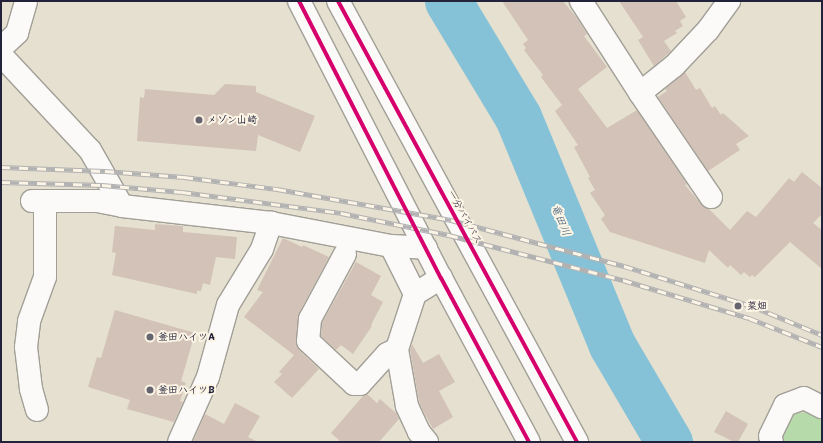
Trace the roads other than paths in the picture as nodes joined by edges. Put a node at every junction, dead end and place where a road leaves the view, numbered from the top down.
1 (26, 1) edge
2 (299, 1) edge
3 (338, 1) edge
4 (581, 1) edge
5 (729, 1) edge
6 (1, 48) edge
7 (1, 55) edge
8 (640, 93) junction
9 (711, 197) dead end
10 (122, 206) junction
11 (272, 222) junction
12 (391, 246) junction
13 (426, 248) junction
14 (345, 254) dead end
15 (441, 278) junction
16 (415, 294) junction
17 (397, 349) junction
18 (822, 407) edge
19 (37, 410) dead end
20 (179, 442) edge
21 (428, 442) edge
22 (529, 442) edge
23 (577, 442) edge
24 (772, 442) edge

1 - 6 main road
2 - 13 main road
3 - 23 main road, 一分バイパス
4 - 8 main road
5 - 8 main road
7 - 10 main road
8 - 9 main road
10 - 11 main road
10 - 19 main road
11 - 12 main road
11 - 20 main road
12 - 13 main road
12 - 16 main road
13 - 15 main road
14 - 17 main road
15 - 16 main road
15 - 22 main road
16 - 17 main road
17 - 21 main road
18 - 24 main road

